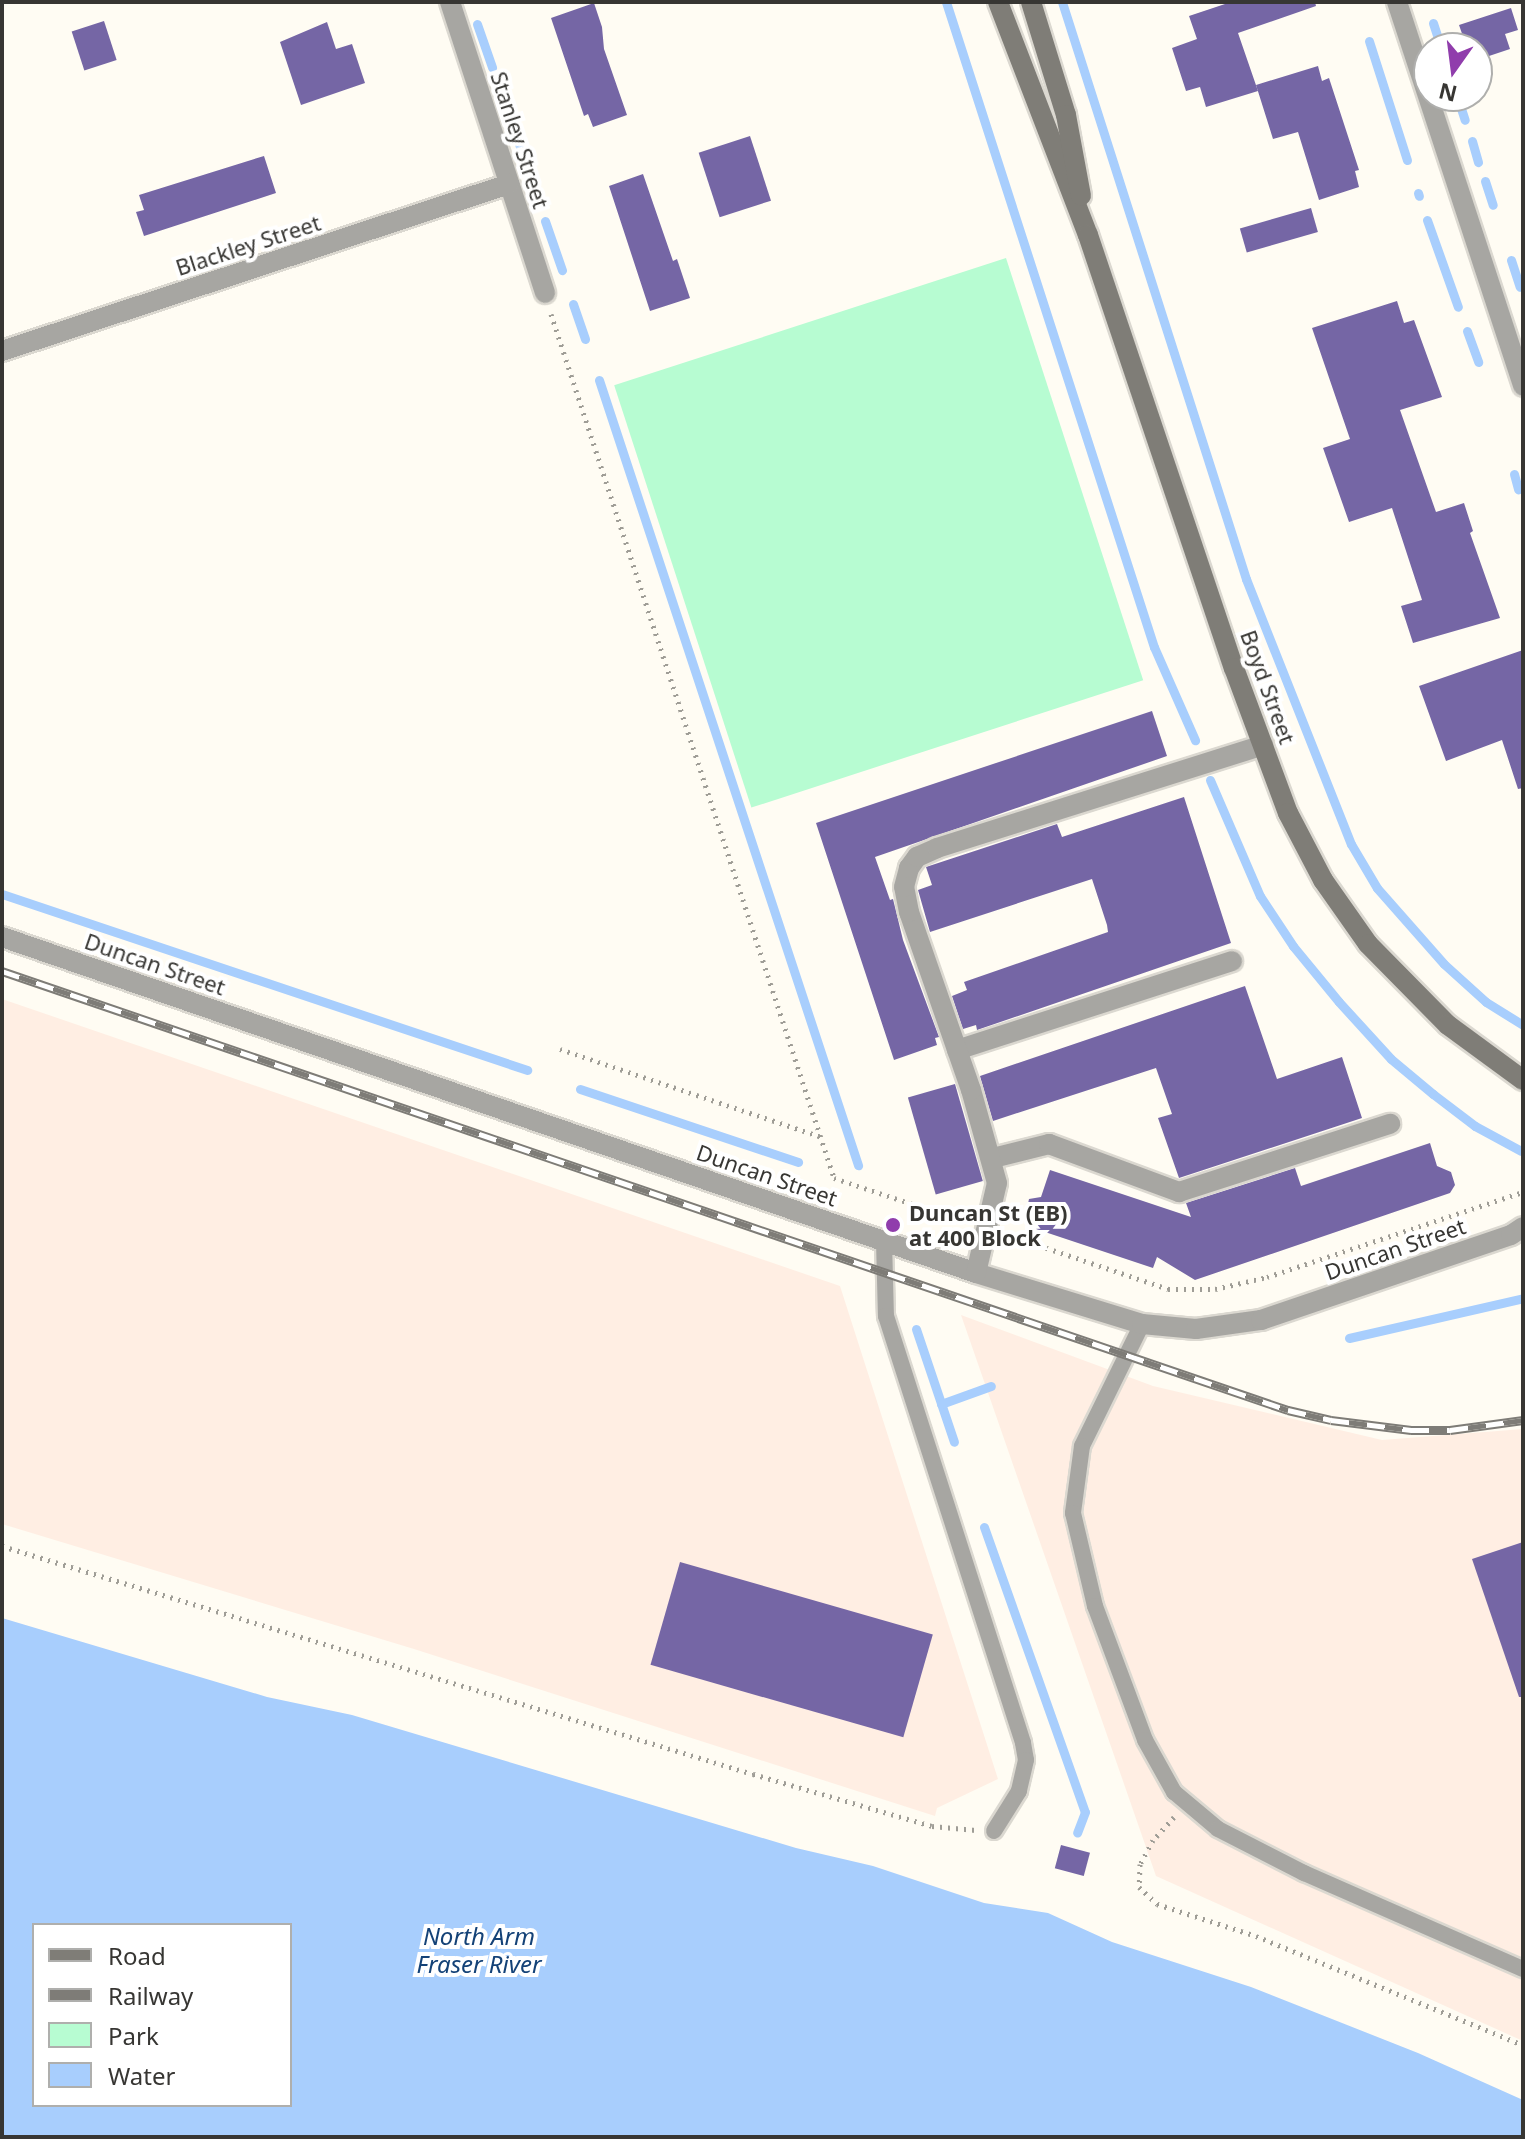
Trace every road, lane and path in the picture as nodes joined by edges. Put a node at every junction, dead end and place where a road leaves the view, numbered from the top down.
1 (450, 2) edge
2 (998, 2) edge
3 (1031, 2) edge
4 (1397, 2) edge
5 (509, 184) junction
6 (1088, 235) junction
7 (545, 293) joint
8 (2, 351) edge
9 (1523, 386) edge
10 (1263, 745) junction
11 (2, 937) edge
12 (1232, 961) dead end
13 (560, 1049) dead end
14 (957, 1050) junction
15 (1523, 1080) edge
16 (1390, 1124) dead end
17 (821, 1137) junction
18 (993, 1158) junction
19 (1523, 1192) edge
20 (1523, 1227) edge
21 (987, 1228) junction
22 (884, 1241) junction
23 (976, 1273) junction
24 (1142, 1324) junction
25 (2, 1546) edge
26 (1186, 1802) junction
27 (994, 1831) joint
28 (1523, 1969) edge
29 (1523, 2045) edge

1 - 5 street, Stanley Street
2 - 6 main road, Boyd Street
3 - 6 main road, Boyd Street
4 - 9 street
5 - 7 street, Stanley Street
5 - 8 street, Blackley Street
6 - 10 main road, Boyd Street
7 - 17 path
10 - 14 street
10 - 15 main road, Boyd Street
11 - 22 street, Duncan Street
12 - 14 street
13 - 17 path
14 - 18 street
16 - 18 street
17 - 21 path
18 - 21 street
19 - 21 path
20 - 24 street, Duncan Street
21 - 23 street
22 - 23 street, Duncan Street
22 - 27 lane
23 - 24 street, Duncan Street
24 - 26 lane
25 - 27 path
26 - 28 lane
26 - 29 path

